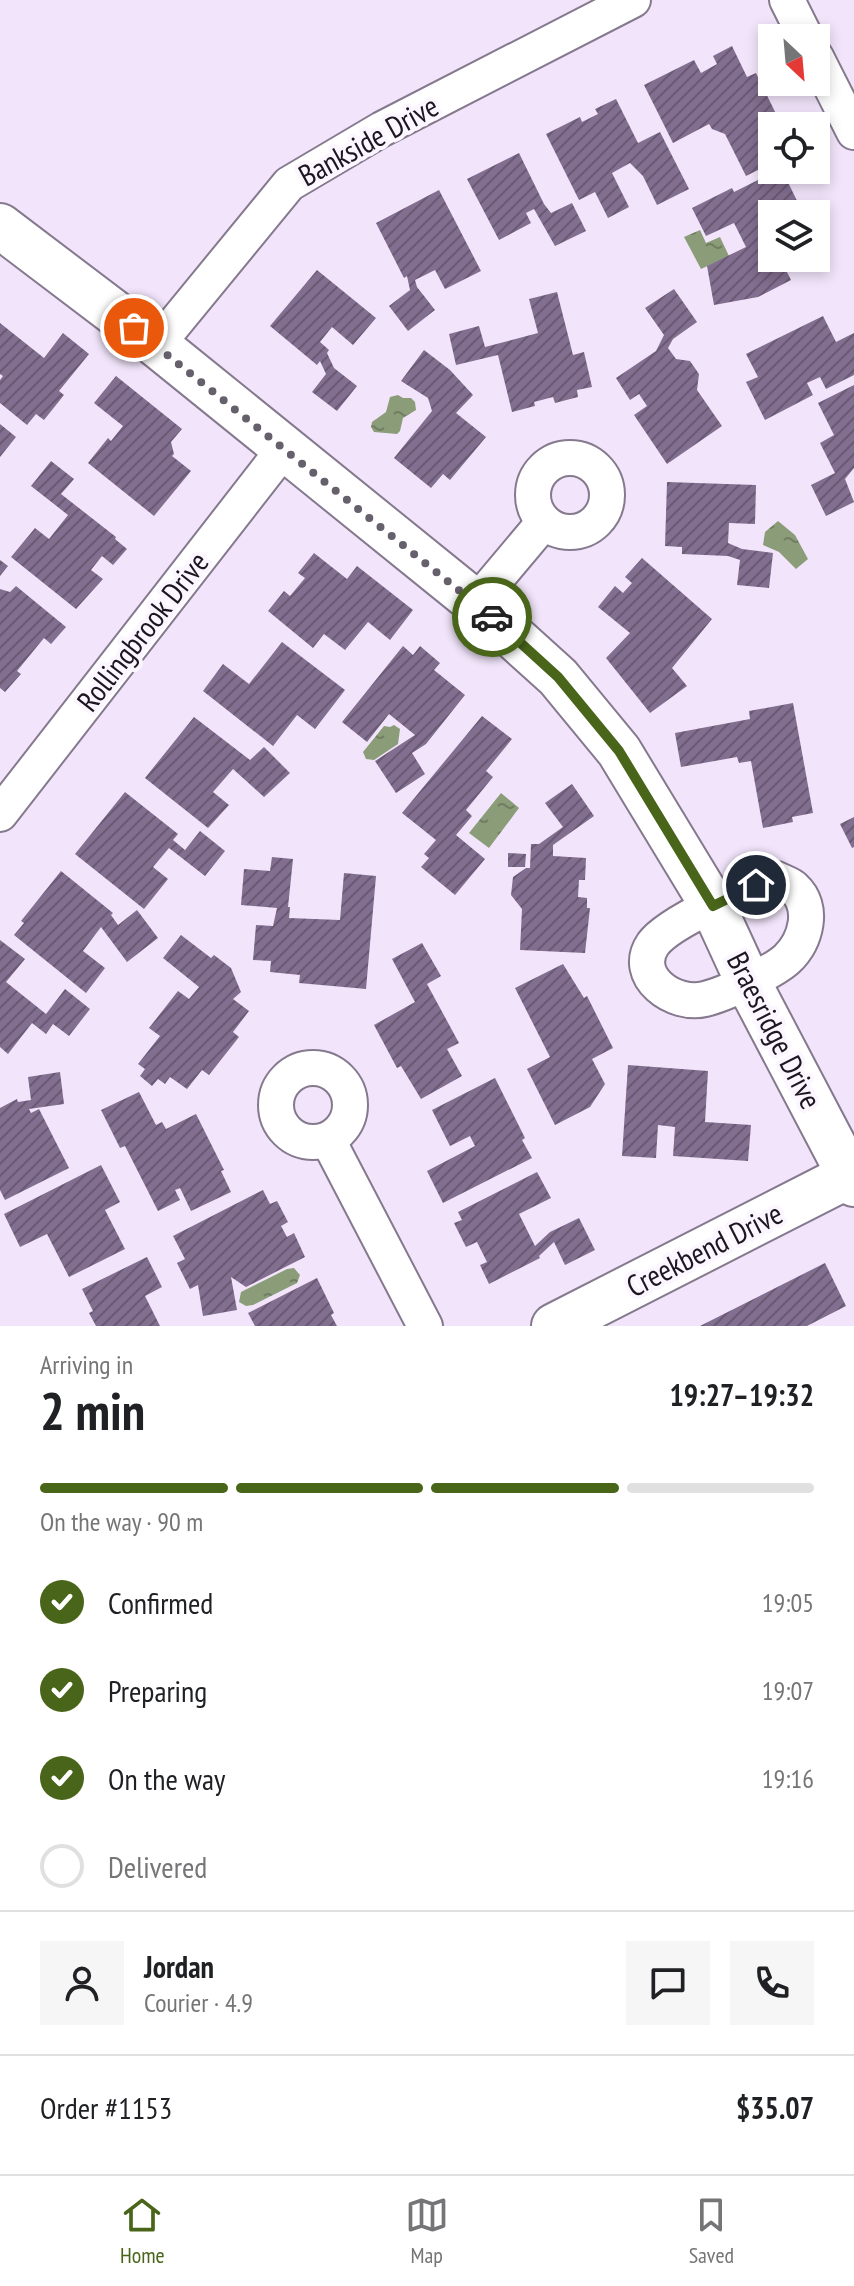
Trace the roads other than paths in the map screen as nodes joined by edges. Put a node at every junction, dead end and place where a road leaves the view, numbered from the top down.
1 (633, 0) edge
2 (787, 0) edge
3 (799, 24) edge
4 (830, 85) edge
5 (854, 132) edge
6 (0, 226) edge
7 (157, 345) junction
8 (284, 449) junction
9 (544, 522) dead end
10 (476, 603) junction
11 (0, 814) edge
12 (713, 906) junction
13 (748, 982) junction
14 (328, 1140) dead end
15 (852, 1178) edge
16 (425, 1326) edge
17 (554, 1326) edge

1 - 7 street, Bankside Drive
2 - 3 street
4 - 5 street
6 - 7 street, Braesridge Drive
7 - 8 street, Braesridge Drive
8 - 10 street, Braesridge Drive
8 - 11 street, Rollingbrook Drive
9 - 10 street
10 - 12 street, Braesridge Drive
12 - 13 street, Braesridge Drive
12 - 13 street
12 - 13 street
13 - 15 street, Braesridge Drive
14 - 16 street
15 - 17 street, Creekbend Drive

